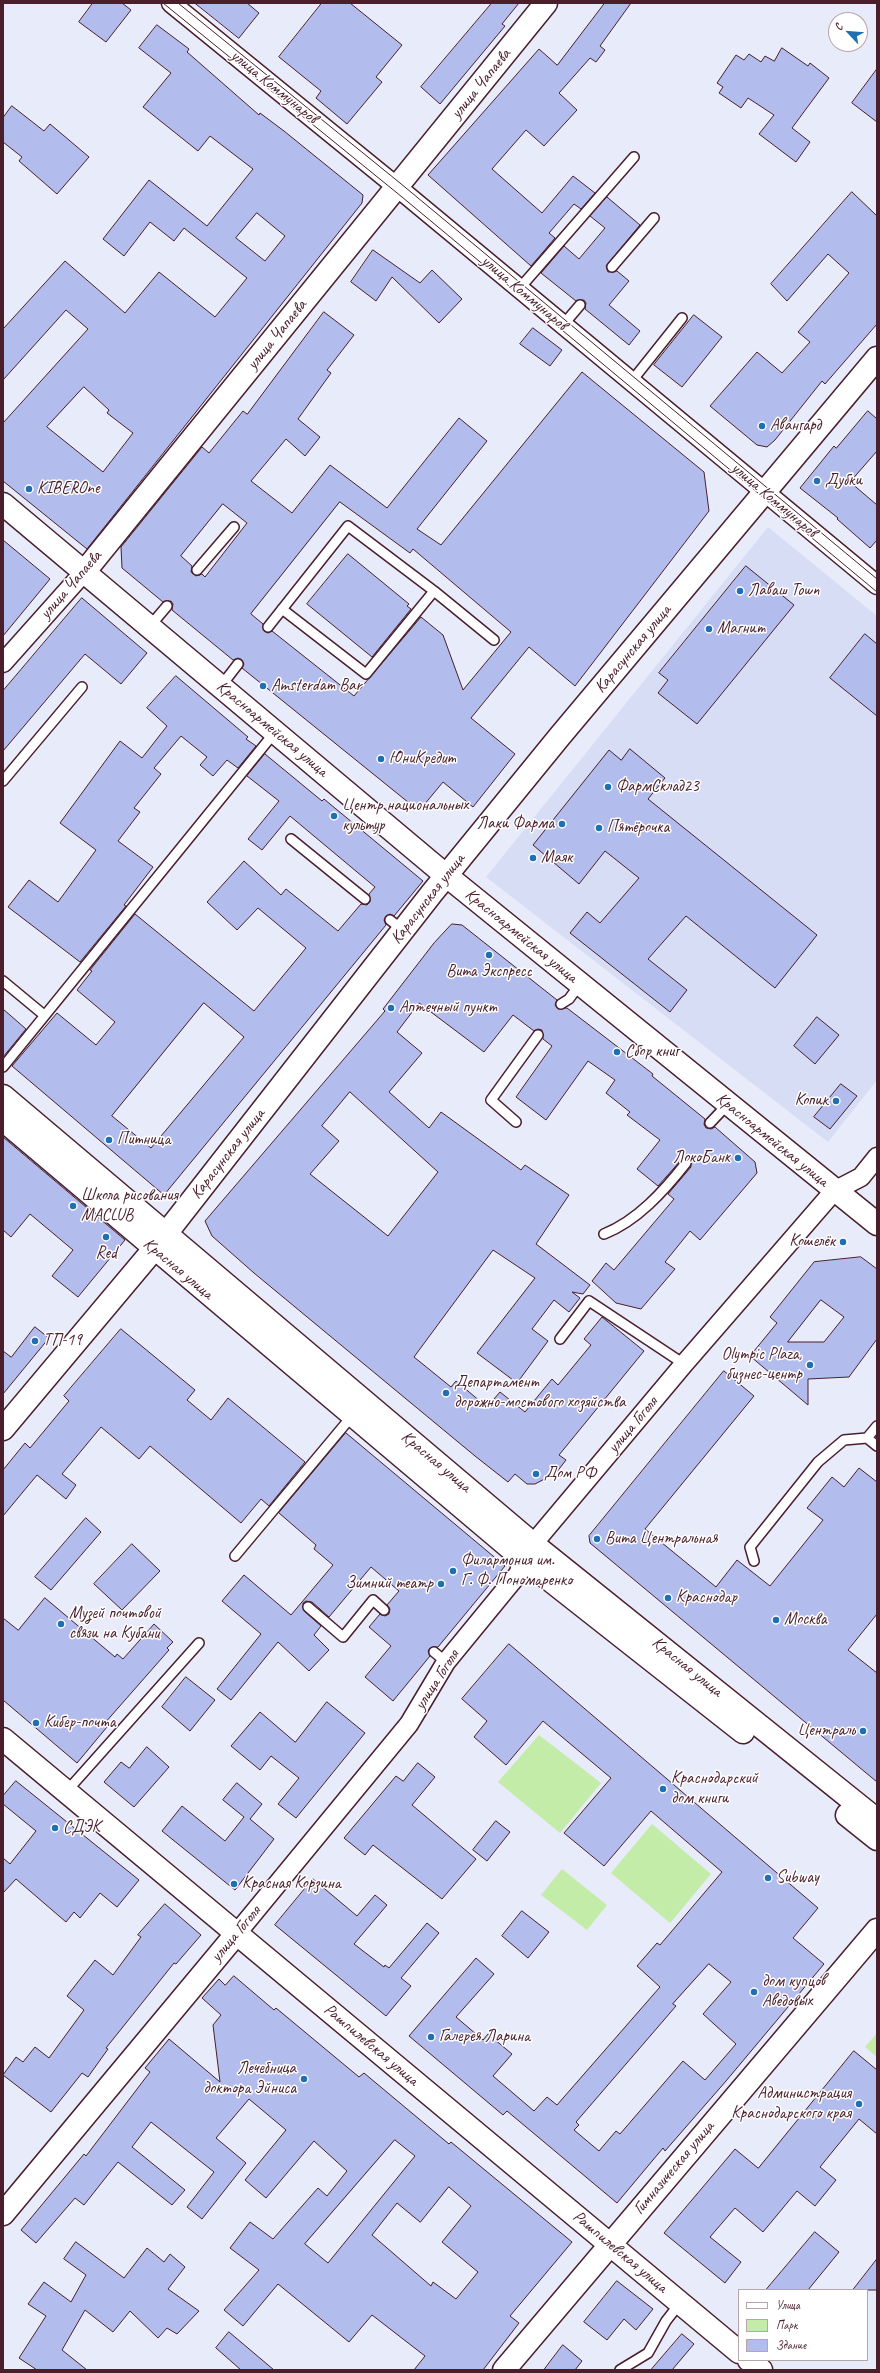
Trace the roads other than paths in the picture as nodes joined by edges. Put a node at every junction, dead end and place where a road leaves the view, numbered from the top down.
1 (171, 3) edge
2 (546, 3) edge
3 (634, 157) dead end
4 (397, 187) junction
5 (654, 218) dead end
6 (612, 267) dead end
7 (519, 289) junction
8 (580, 305) dead end
9 (682, 318) dead end
10 (563, 325) junction
11 (877, 358) edge
12 (631, 382) junction
13 (764, 493) junction
14 (3, 504) edge
15 (234, 527) dead end
16 (197, 570) dead end
17 (84, 571) junction
18 (877, 585) edge
19 (434, 591) junction
20 (168, 606) dead end
21 (282, 609) junction
22 (150, 626) junction
23 (268, 627) dead end
24 (494, 640) dead end
25 (3, 663) edge
26 (238, 664) dead end
27 (221, 686) junction
28 (82, 687) dead end
29 (275, 732) junction
30 (3, 781) edge
31 (291, 839) dead end
32 (446, 875) junction
33 (365, 899) dead end
34 (3, 981) edge
35 (580, 984) junction
36 (561, 1004) dead end
37 (44, 1015) junction
38 (538, 1035) dead end
39 (3, 1067) edge
40 (3, 1096) edge
41 (728, 1104) junction
42 (3, 1120) edge
43 (516, 1122) dead end
44 (710, 1123) dead end
45 (877, 1158) edge
46 (686, 1163) dead end
47 (834, 1190) junction
48 (877, 1224) edge
49 (604, 1234) dead end
50 (160, 1242) junction
51 (560, 1339) dead end
52 (684, 1364) junction
53 (352, 1416) junction
54 (877, 1426) edge
55 (3, 1429) edge
56 (868, 1438) junction
57 (877, 1446) edge
58 (528, 1551) junction
59 (235, 1556) dead end
60 (754, 1561) dead end
61 (308, 1607) dead end
62 (384, 1610) dead end
63 (199, 1643) dead end
64 (3, 1738) edge
65 (66, 1792) junction
66 (877, 1820) edge
67 (877, 1839) edge
68 (877, 1930) edge
69 (237, 1934) junction
70 (3, 2214) edge
71 (610, 2244) junction
72 (680, 2303) junction
73 (738, 2351) edge
74 (750, 2361) edge
75 (504, 2370) edge
76 (620, 2370) edge
77 (761, 2370) edge

1 - 4 street, улица Коммунаров
2 - 4 street, улица Чапаева
3 - 7 lane
4 - 7 street, улица Коммунаров
4 - 17 street, улица Чапаева
5 - 6 lane
7 - 10 street, улица Коммунаров
8 - 10 lane
9 - 12 lane
10 - 12 street, улица Коммунаров
11 - 13 street, Карасунская улица
12 - 13 street, улица Коммунаров
13 - 18 street, улица Коммунаров
13 - 32 street, Карасунская улица
14 - 17 street, Красноармейская улица
15 - 16 lane
17 - 22 street, Красноармейская улица
17 - 25 street, улица Чапаева
19 - 21 lane
19 - 21 lane
19 - 24 lane
20 - 22 lane
21 - 23 lane
22 - 27 street, Красноармейская улица
26 - 27 lane
27 - 29 street, Красноармейская улица
28 - 30 lane
29 - 32 street, Красноармейская улица
29 - 37 lane
31 - 33 lane
32 - 35 street, Красноармейская улица
32 - 50 street, Карасунская улица
34 - 37 lane
35 - 36 lane
35 - 41 street, Красноармейская улица
37 - 39 lane
38 - 43 lane
40 - 50 street, Красная улица
41 - 44 lane
41 - 47 street, Красноармейская улица
42 - 50 street, Красная улица
45 - 47 street, улица Гоголя
46 - 49 lane
47 - 48 street, Красноармейская улица
47 - 52 street, улица Гоголя
50 - 53 street, Красная улица
50 - 55 street, Карасунская улица
50 - 58 street, Красная улица
51 - 52 lane
52 - 58 street, улица Гоголя
53 - 58 street, Красная улица
53 - 59 lane
54 - 56 lane
56 - 57 lane
56 - 60 lane
58 - 66 street, Красная улица
58 - 67 street, Красная улица
58 - 69 street, улица Гоголя
61 - 62 lane
63 - 65 lane
64 - 65 street, Рашпилевская улица
65 - 69 street, Рашпилевская улица
68 - 71 street, Гимназическая улица
69 - 70 street, улица Гоголя
69 - 71 street, Рашпилевская улица
71 - 72 street, Рашпилевская улица
71 - 75 street, Гимназическая улица
72 - 73 street, Рашпилевская улица
72 - 76 lane
74 - 77 street

